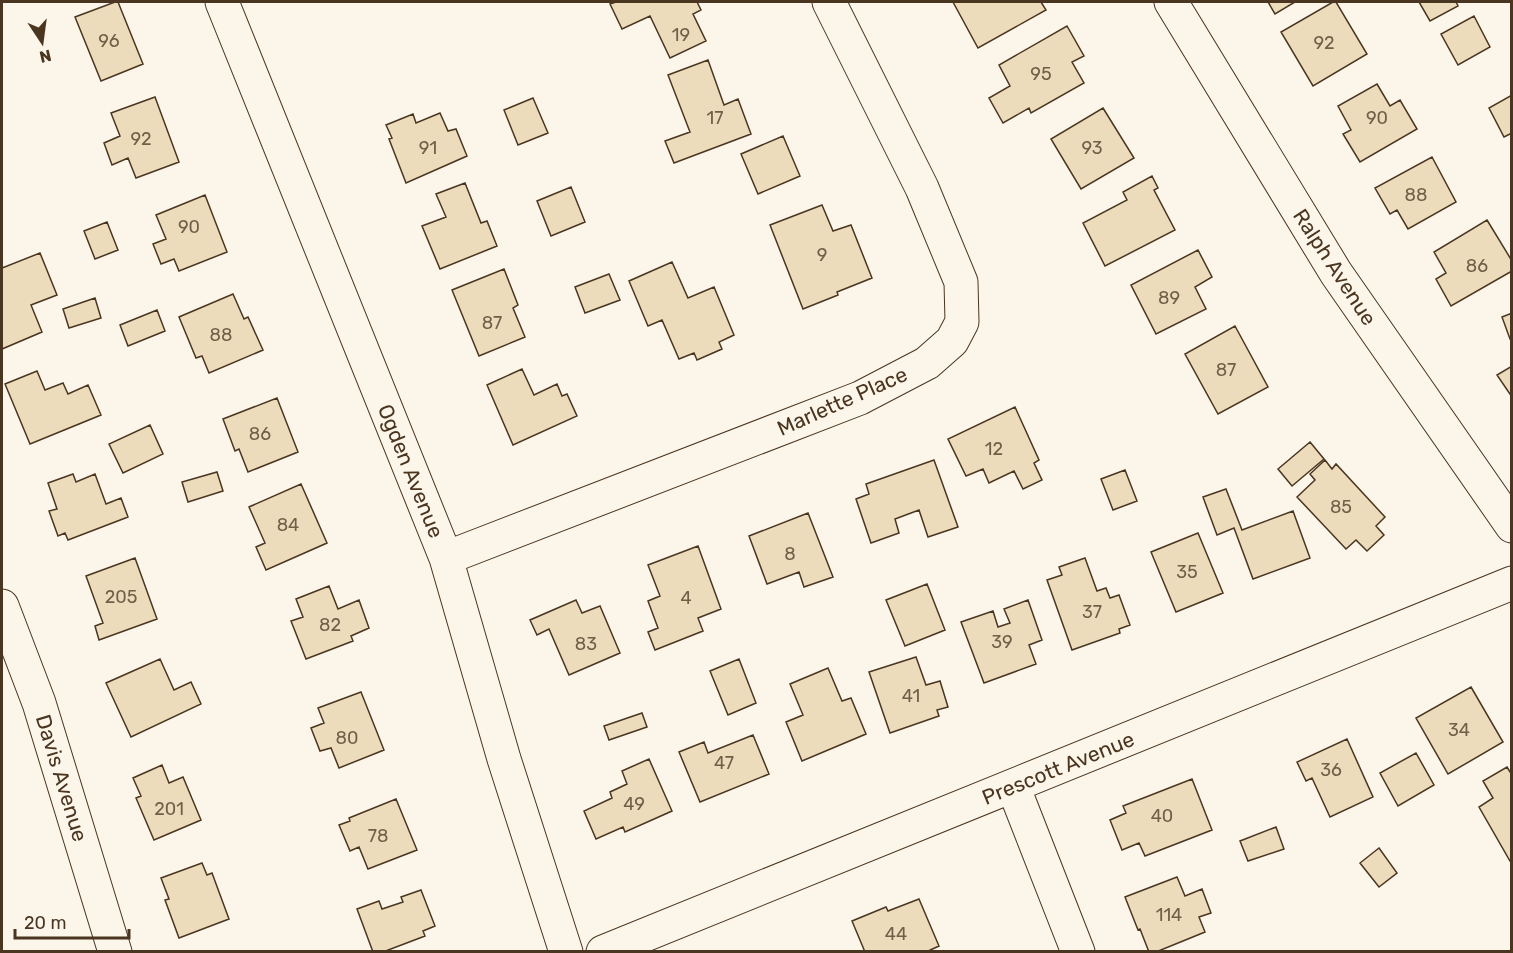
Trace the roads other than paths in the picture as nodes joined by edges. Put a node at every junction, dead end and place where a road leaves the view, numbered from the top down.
1 (222, 2) edge
2 (829, 2) edge
3 (1171, 2) edge
4 (1512, 526) edge
5 (446, 558) junction
6 (1512, 583) edge
7 (2, 606) edge
8 (1013, 786) junction
9 (115, 951) edge
10 (566, 951) edge
11 (603, 951) edge
12 (1078, 951) edge

1 - 5 street, Ogden Avenue
2 - 5 street, Marlette Place
3 - 4 street, Ralph Avenue
5 - 10 street, Ogden Avenue
6 - 8 street, Prescott Avenue
7 - 9 street, Davis Avenue
8 - 11 street, Prescott Avenue
8 - 12 street

